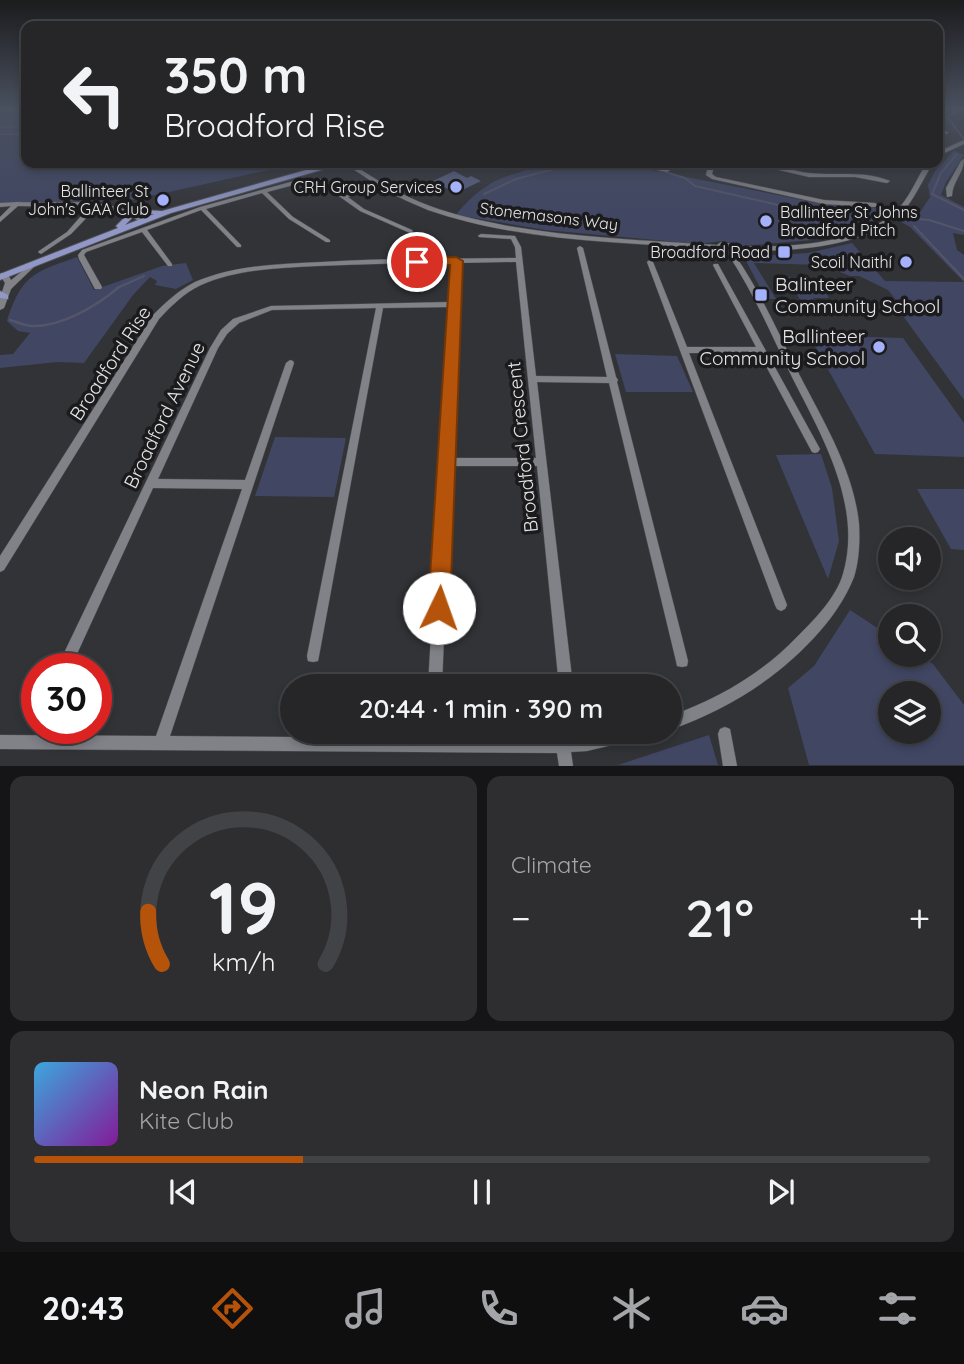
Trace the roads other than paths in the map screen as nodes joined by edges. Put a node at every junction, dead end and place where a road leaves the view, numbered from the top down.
1 (956, 145) edge
2 (949, 147) junction
3 (943, 151) edge
4 (964, 152) edge
5 (964, 161) edge
6 (321, 168) edge
7 (356, 168) edge
8 (656, 168) edge
9 (711, 168) edge
10 (775, 168) edge
11 (789, 168) edge
12 (927, 168) edge
13 (667, 170) dead end
14 (789, 171) junction
15 (887, 181) dead end
16 (377, 184) junction
17 (264, 192) junction
18 (949, 196) dead end
19 (343, 197) junction
20 (17, 204) junction
21 (0, 205) edge
22 (875, 205) dead end
23 (93, 207) junction
24 (202, 208) junction
25 (130, 211) junction
26 (168, 211) junction
27 (0, 220) edge
28 (143, 225) junction
29 (410, 231) dead end
30 (111, 232) junction
31 (481, 236) dead end
32 (328, 241) dead end
33 (239, 246) dead end
34 (580, 248) dead end
35 (733, 251) junction
36 (41, 252) dead end
37 (520, 260) junction
38 (456, 261) junction
39 (650, 262) dead end
40 (35, 263) junction
41 (170, 265) dead end
42 (716, 265) dead end
43 (2, 276) edge
44 (98, 286) dead end
45 (8, 287) junction
46 (2, 296) edge
47 (454, 304) junction
48 (380, 306) junction
49 (0, 308) edge
50 (739, 310) junction
51 (762, 310) junction
52 (684, 350) junction
53 (760, 350) junction
54 (290, 363) dead end
55 (533, 379) junction
56 (614, 380) junction
57 (815, 449) dead end
58 (447, 462) junction
59 (540, 462) junction
60 (150, 483) junction
61 (247, 485) junction
62 (0, 566) edge
63 (781, 604) dead end
64 (71, 651) dead end
65 (313, 656) dead end
66 (682, 661) dead end
67 (436, 674) edge
68 (565, 674) edge
69 (682, 718) edge
70 (725, 734) dead end
71 (280, 741) edge
72 (0, 742) edge
73 (161, 743) junction
74 (530, 744) edge
75 (587, 744) edge
76 (563, 746) junction
77 (566, 765) edge
78 (730, 765) edge

1 - 2 street
2 - 3 street
2 - 4 street
5 - 18 street
6 - 26 main road
7 - 16 street, Stonemasons Way
8 - 13 street
9 - 22 street
10 - 14 street
11 - 14 street
12 - 35 street
14 - 15 street
16 - 19 street
16 - 35 street, Stonemasons Way
17 - 19 street
17 - 24 street
17 - 32 street
19 - 29 street
20 - 21 street
20 - 23 street
20 - 27 street
23 - 25 street
23 - 36 street
24 - 28 street
24 - 33 street
25 - 26 main road
25 - 28 street
25 - 30 main road
26 - 28 main road
28 - 30 main road
28 - 41 street
28 - 44 street
30 - 40 main road
31 - 37 street
34 - 56 street
35 - 51 street
37 - 38 street, Broadford Rise
37 - 55 street, Broadford Crescent
38 - 47 street
38 - 62 street, Broadford Rise
39 - 52 street
40 - 43 main road
40 - 45 street
42 - 50 street
43 - 45 street
45 - 46 street
46 - 49 street
47 - 48 street, Broadford Avenue
47 - 58 street
48 - 60 street, Broadford Avenue
48 - 65 street
50 - 51 street
50 - 53 street
51 - 69 street
52 - 53 street
52 - 63 street
53 - 57 street
54 - 61 street
55 - 56 street
55 - 59 street, Broadford Crescent
56 - 66 street
58 - 59 street
58 - 67 street
59 - 68 street, Broadford Crescent
60 - 61 street
60 - 64 street, Broadford Avenue
61 - 73 street
70 - 78 street
71 - 73 street
72 - 73 street
74 - 76 street
75 - 76 street
76 - 77 street

